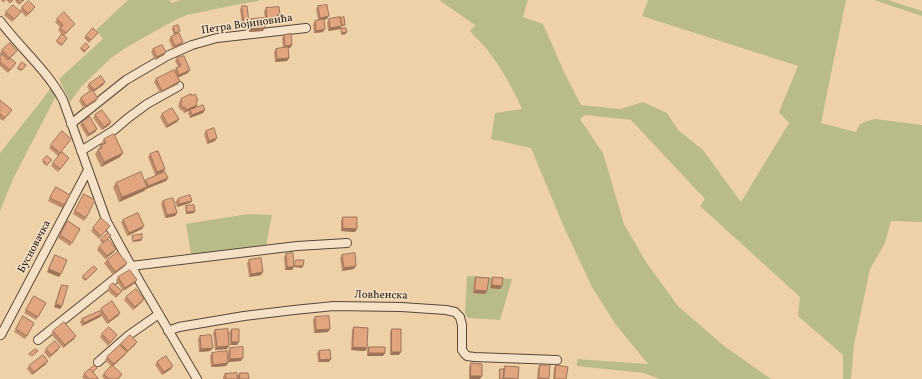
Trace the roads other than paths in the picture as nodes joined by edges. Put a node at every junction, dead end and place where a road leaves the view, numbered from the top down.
1 (0, 21) edge
2 (306, 28) dead end
3 (179, 86) edge
4 (71, 124) junction
5 (81, 151) junction
6 (88, 170) junction
7 (347, 243) dead end
8 (131, 266) junction
9 (159, 314) junction
10 (168, 331) junction
11 (1, 335) dead end
12 (38, 340) dead end
13 (557, 360) dead end
14 (98, 362) dead end
15 (197, 379) edge

1 - 4 street
2 - 4 street, Петра Војиновића
3 - 5 street
4 - 5 street
5 - 6 street
6 - 8 street
6 - 11 street, Бусновачка
7 - 8 street
8 - 9 street
8 - 12 street
9 - 10 street
9 - 14 street
10 - 13 street, Ловћенска
10 - 15 street

